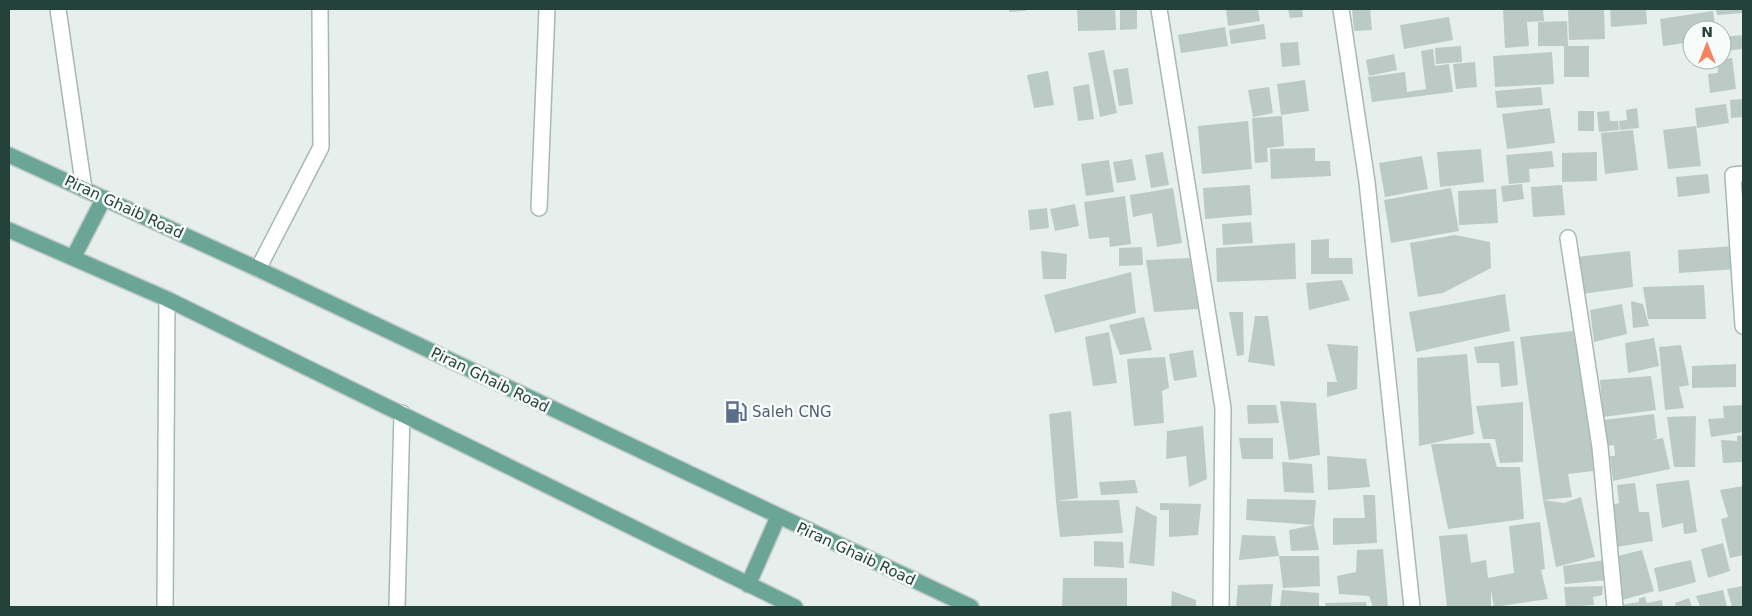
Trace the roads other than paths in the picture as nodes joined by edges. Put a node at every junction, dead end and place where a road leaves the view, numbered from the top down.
1 (58, 9) edge
2 (320, 9) edge
3 (547, 9) edge
4 (1159, 9) edge
5 (1342, 9) edge
6 (9, 155) edge
7 (1743, 174) edge
8 (84, 189) junction
9 (104, 198) junction
10 (539, 208) dead end
11 (9, 230) edge
12 (1568, 238) dead end
13 (73, 258) junction
14 (258, 269) junction
15 (167, 299) junction
16 (1743, 326) edge
17 (402, 413) junction
18 (778, 517) junction
19 (748, 585) junction
20 (165, 607) edge
21 (397, 607) edge
22 (795, 607) edge
23 (971, 607) edge
24 (1220, 607) edge
25 (1412, 607) edge
26 (1615, 607) edge

1 - 8 street
2 - 14 street
3 - 10 street
4 - 24 street
5 - 25 street
6 - 8 main road, Piran Ghaib Road
7 - 16 street
8 - 9 main road, Piran Ghaib Road
9 - 13 main road
9 - 14 main road, Piran Ghaib Road
11 - 13 main road
12 - 26 street
13 - 15 main road
14 - 18 main road, Piran Ghaib Road
15 - 17 main road
15 - 20 street
17 - 19 main road
17 - 21 street
18 - 19 main road
18 - 23 main road, Piran Ghaib Road
19 - 22 main road

